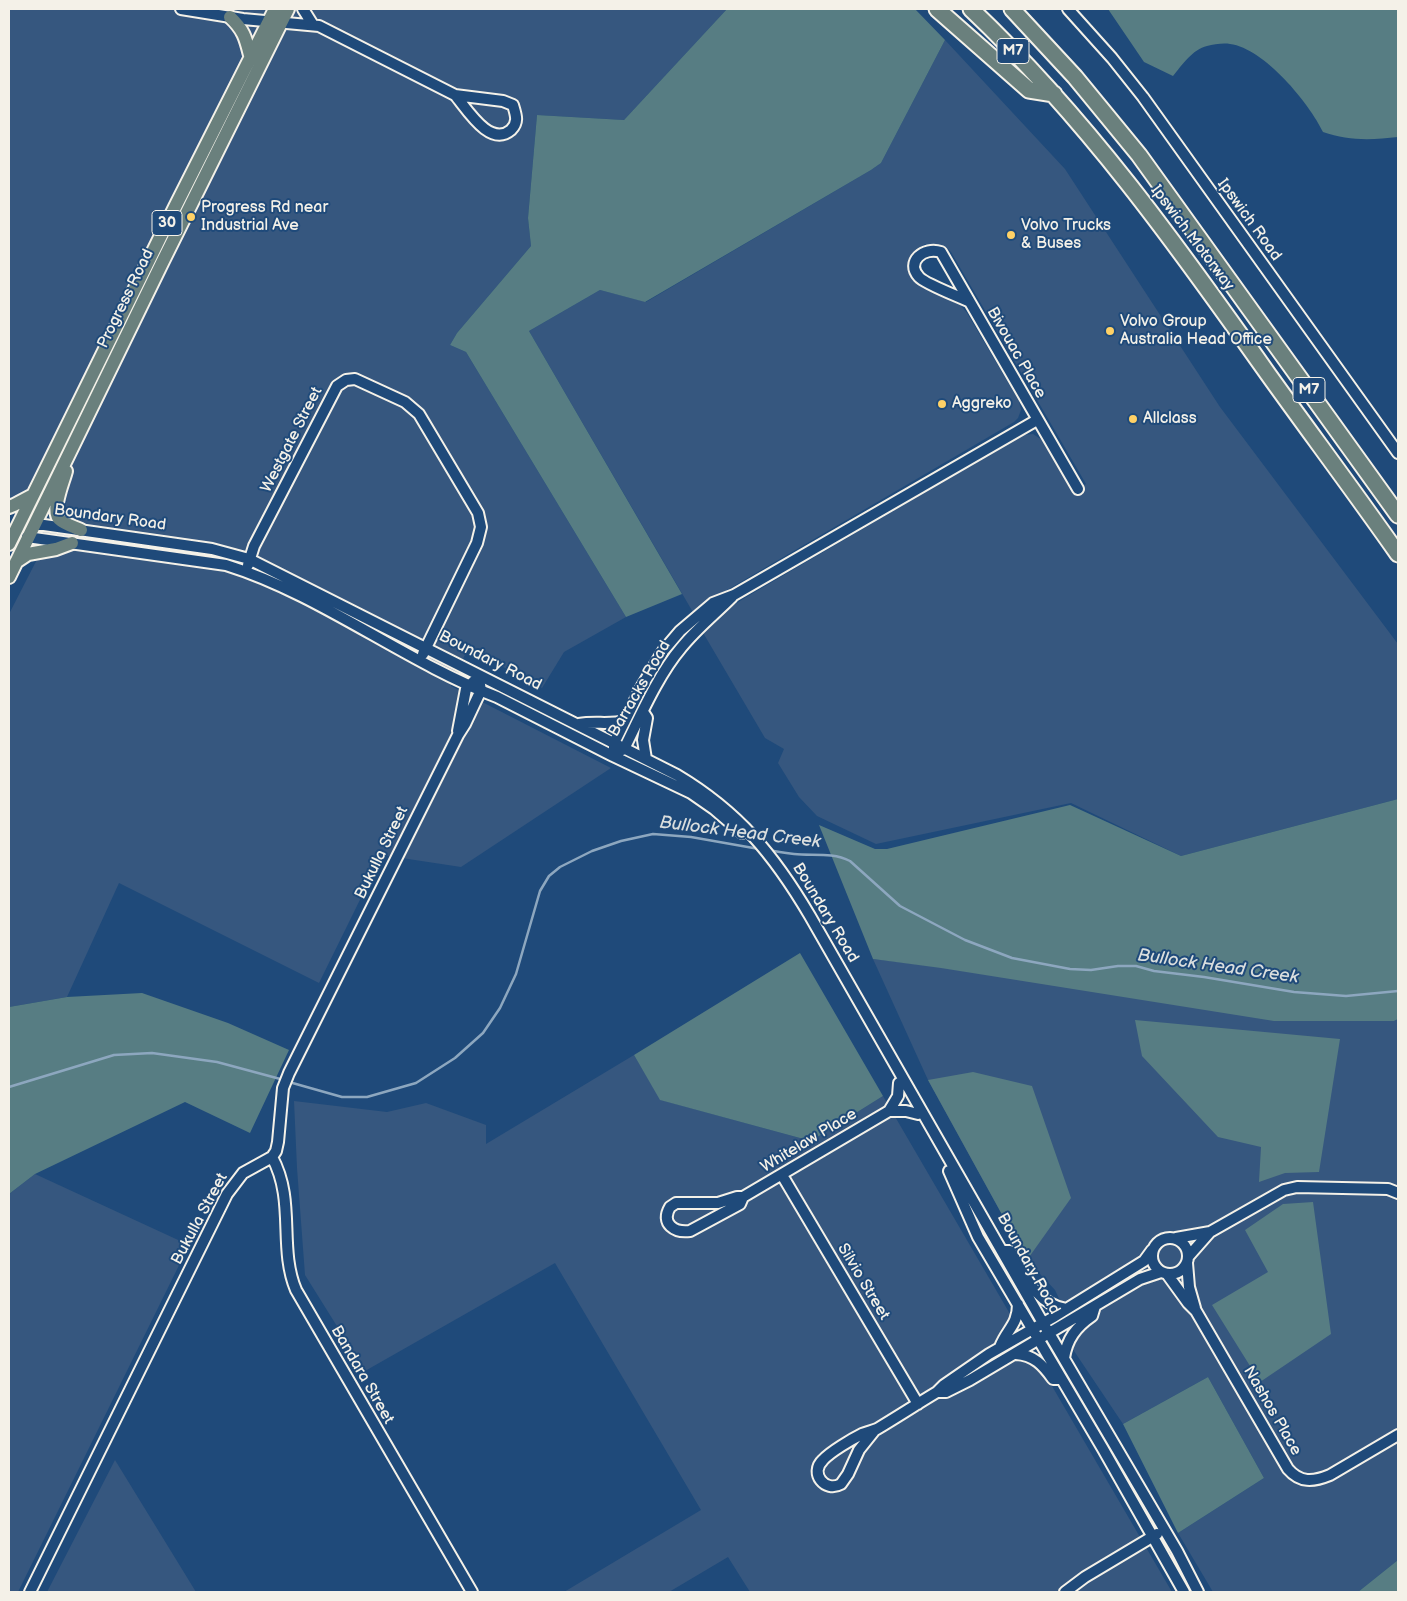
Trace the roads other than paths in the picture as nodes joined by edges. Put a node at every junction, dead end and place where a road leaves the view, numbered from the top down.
1 (181, 9) edge
2 (276, 9) edge
3 (288, 9) edge
4 (303, 9) edge
5 (937, 9) edge
6 (971, 9) edge
7 (1012, 9) edge
8 (1068, 9) edge
9 (230, 17) junction
10 (276, 21) junction
11 (313, 25) junction
12 (251, 59) junction
13 (1054, 94) junction
14 (455, 95) junction
15 (970, 302) junction
16 (1037, 420) junction
17 (70, 452) junction
18 (1398, 453) edge
19 (1078, 489) dead end
20 (32, 496) junction
21 (9, 506) edge
22 (1398, 515) edge
23 (14, 522) edge
24 (34, 525) junction
25 (81, 530) junction
26 (27, 537) junction
27 (10, 538) edge
28 (72, 543) junction
29 (1398, 554) edge
30 (249, 559) junction
31 (16, 562) junction
32 (247, 571) junction
33 (9, 577) edge
34 (734, 595) junction
35 (426, 648) junction
36 (420, 660) junction
37 (480, 676) junction
38 (469, 684) junction
39 (481, 690) junction
40 (643, 712) junction
41 (625, 721) junction
42 (579, 724) junction
43 (458, 735) junction
44 (614, 743) junction
45 (624, 748) junction
46 (613, 756) junction
47 (646, 759) junction
48 (732, 819) junction
49 (807, 917) junction
50 (899, 1083) junction
51 (889, 1111) junction
52 (918, 1114) junction
53 (272, 1157) junction
54 (782, 1176) junction
55 (1398, 1184) edge
56 (1388, 1189) junction
57 (1398, 1193) edge
58 (744, 1197) junction
59 (1210, 1232) junction
60 (1176, 1238) junction
61 (1152, 1250) junction
62 (1002, 1252) junction
63 (1187, 1260) junction
64 (1164, 1273) junction
65 (1018, 1304) junction
66 (1095, 1306) junction
67 (1066, 1309) junction
68 (1196, 1311) junction
69 (1042, 1323) junction
70 (1032, 1329) junction
71 (1049, 1333) junction
72 (1038, 1340) junction
73 (1000, 1347) junction
74 (1016, 1354) junction
75 (1064, 1358) junction
76 (1061, 1379) junction
77 (937, 1392) junction
78 (918, 1404) junction
79 (875, 1430) junction
80 (1398, 1435) edge
81 (1165, 1530) junction
82 (1153, 1536) junction
83 (30, 1592) edge
84 (472, 1592) edge
85 (1065, 1592) edge
86 (1184, 1592) edge
87 (1198, 1592) edge

1 - 9 street
2 - 10 main road, Progress Road / 30
3 - 10 main road, Progress Road / 30
4 - 11 street
5 - 13 highway
6 - 13 highway, Ipswich Motorway / M7
7 - 22 highway, Ipswich Motorway / M7
8 - 18 street, Ipswich Road
9 - 10 street
9 - 12 main road
10 - 11 street
10 - 12 main road, Progress Road / 30
10 - 17 main road, Progress Road / 30
11 - 14 street
12 - 20 main road, Progress Road / 30
13 - 29 highway, Ipswich Motorway / M7
14 - 14 street
15 - 15 street, Bivouac Place
15 - 16 street, Bivouac Place
16 - 19 street, Bivouac Place
16 - 34 street, Barracks Road
17 - 24 main road, Progress Road / 30
17 - 25 main road
20 - 21 main road
20 - 23 main road, Progress Road / 30
23 - 24 main road, Boundary Road
23 - 27 main road, Progress Road / 30
24 - 25 street, Boundary Road
24 - 26 main road, Progress Road / 30
25 - 30 street, Boundary Road
26 - 27 main road, Boundary Road
26 - 28 street, Boundary Road
26 - 31 main road, Progress Road / 30
28 - 31 main road
28 - 32 street, Boundary Road
30 - 32 street, Westgate Street
30 - 35 street, Boundary Road
30 - 35 street, Westgate Street
31 - 33 main road, Progress Road / 30
32 - 36 street, Boundary Road
34 - 40 street, Barracks Road
34 - 41 street, Barracks Road
35 - 36 street, Westgate Street
35 - 37 street, Boundary Road
36 - 38 street, Boundary Road
37 - 38 street
37 - 39 street, Bukulla Street
37 - 42 street, Boundary Road
38 - 39 street, Boundary Road
38 - 43 street, Bukulla Street
39 - 43 street, Bukulla Street
39 - 46 street, Boundary Road
40 - 45 street, Barracks Road
40 - 47 street
41 - 42 street
41 - 44 street, Barracks Road
42 - 44 street, Boundary Road
43 - 53 street, Bukulla Street
44 - 45 street, Boundary Road
44 - 46 street, Barracks Road
45 - 46 street, Barracks Road
45 - 47 street, Boundary Road
46 - 48 street, Boundary Road
47 - 48 street, Boundary Road
48 - 49 street, Boundary Road
49 - 50 street, Boundary Road
49 - 62 street, Boundary Road
50 - 51 street
50 - 52 street, Boundary Road
51 - 52 street
51 - 54 street, Whitelaw Place
52 - 65 street, Boundary Road
53 - 83 street, Bukulla Street
53 - 84 street, Bandara Street
54 - 58 street, Whitelaw Place
54 - 78 street, Silvio Street
55 - 56 street
56 - 57 street
56 - 59 street
58 - 58 street, Whitelaw Place
59 - 60 street
59 - 63 street
60 - 61 street
60 - 63 street
61 - 64 street
61 - 67 street
62 - 67 street
62 - 69 street, Boundary Road
63 - 64 street
63 - 68 street, Nashos Place
64 - 66 street
64 - 68 street, Nashos Place
65 - 70 street, Boundary Road
65 - 73 street
66 - 71 street
66 - 75 street
67 - 69 street
68 - 80 street, Nashos Place
69 - 70 street
69 - 71 street, Boundary Road
70 - 72 street, Boundary Road
70 - 73 street
71 - 72 street
71 - 75 street, Boundary Road
72 - 74 street
72 - 76 street, Boundary Road
73 - 77 street
74 - 76 street
74 - 77 street
75 - 81 street, Boundary Road
76 - 82 street, Boundary Road
77 - 78 street
78 - 79 street
79 - 79 street
81 - 82 street
81 - 87 street, Boundary Road
82 - 85 street
82 - 86 street, Boundary Road

